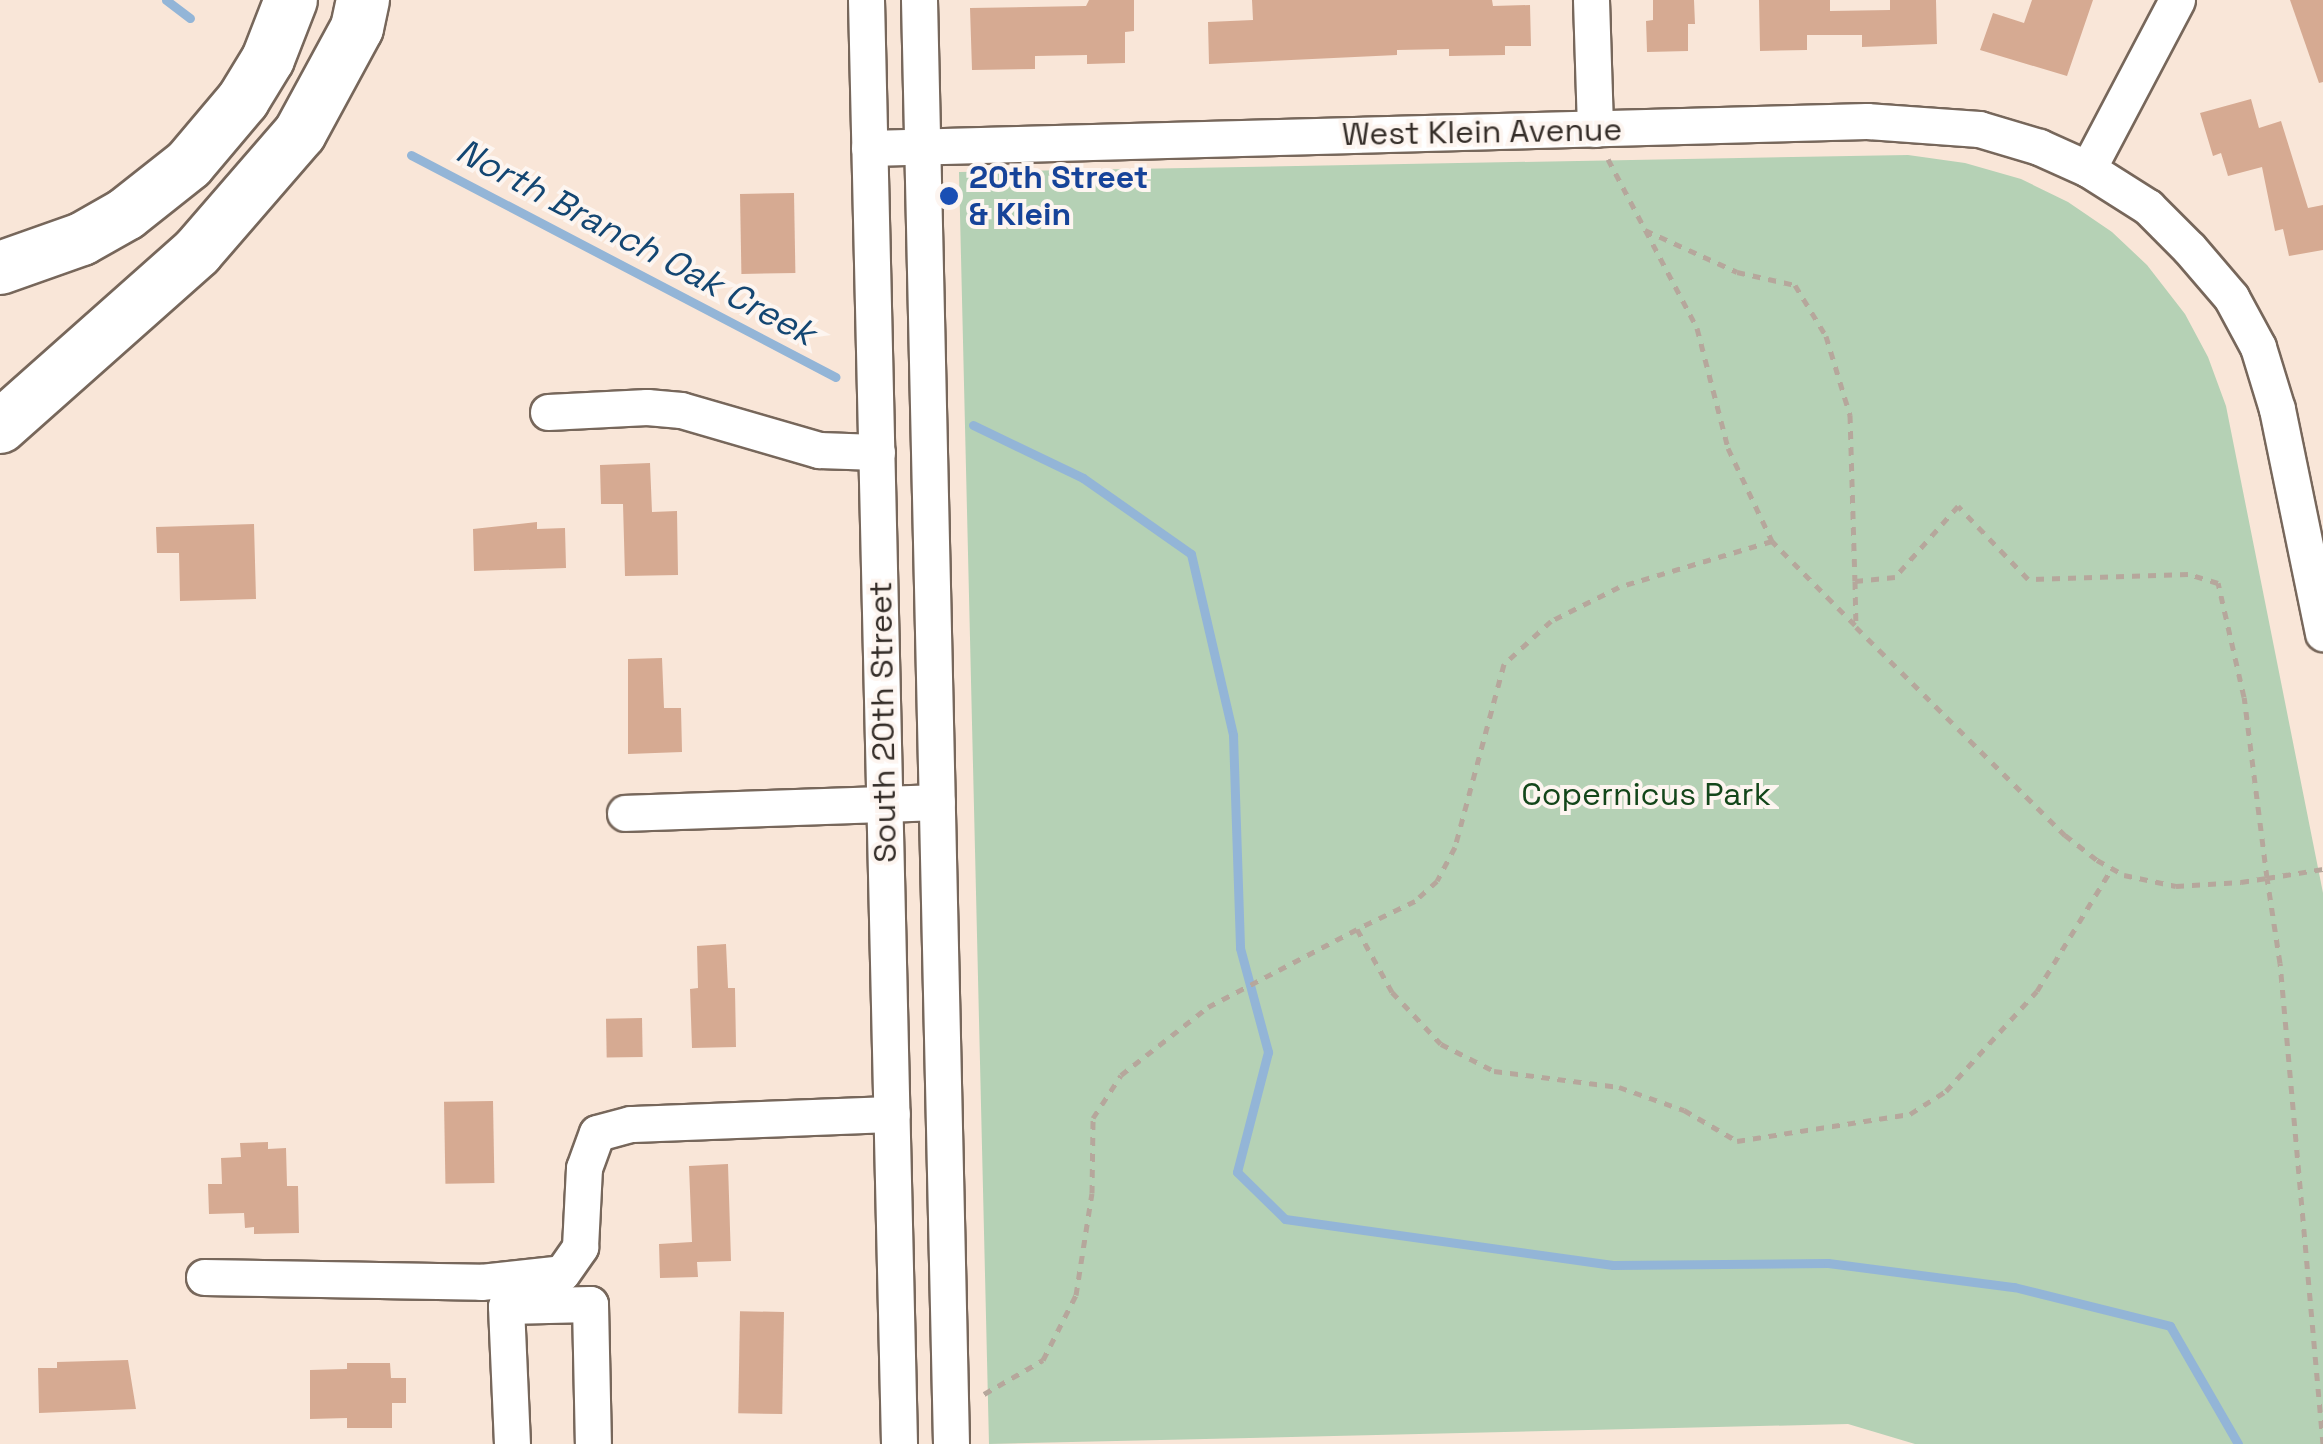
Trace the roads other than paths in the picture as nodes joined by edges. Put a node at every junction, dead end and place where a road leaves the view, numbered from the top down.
1 (291, 0) edge
2 (363, 0) edge
3 (866, 0) edge
4 (919, 0) edge
5 (1592, 0) edge
6 (2177, 0) edge
7 (1595, 129) junction
8 (922, 146) junction
9 (869, 148) junction
10 (2088, 169) junction
11 (0, 268) edge
12 (548, 412) dead end
13 (3, 415) edge
14 (877, 452) junction
15 (2323, 633) edge
16 (937, 802) junction
17 (868, 805) junction
18 (625, 813) dead end
19 (892, 1114) junction
20 (204, 1277) dead end
21 (951, 1440) edge
22 (899, 1441) edge
23 (512, 1444) edge
24 (592, 1444) edge

1 - 11 highway
2 - 13 highway
3 - 9 street, South 20th Street
4 - 8 street, South 20th Street
5 - 7 street
6 - 10 street
7 - 8 street, West Klein Avenue
7 - 10 street, West Klein Avenue
8 - 9 street, West Klein Avenue
8 - 16 street, South 20th Street
9 - 14 street, South 20th Street
10 - 15 street, West Klein Avenue
12 - 14 street
14 - 17 street, South 20th Street
16 - 17 street
16 - 21 street, South 20th Street
17 - 18 street
17 - 19 street, South 20th Street
19 - 20 street
19 - 22 street, South 20th Street
21 - 22 street
23 - 24 street

